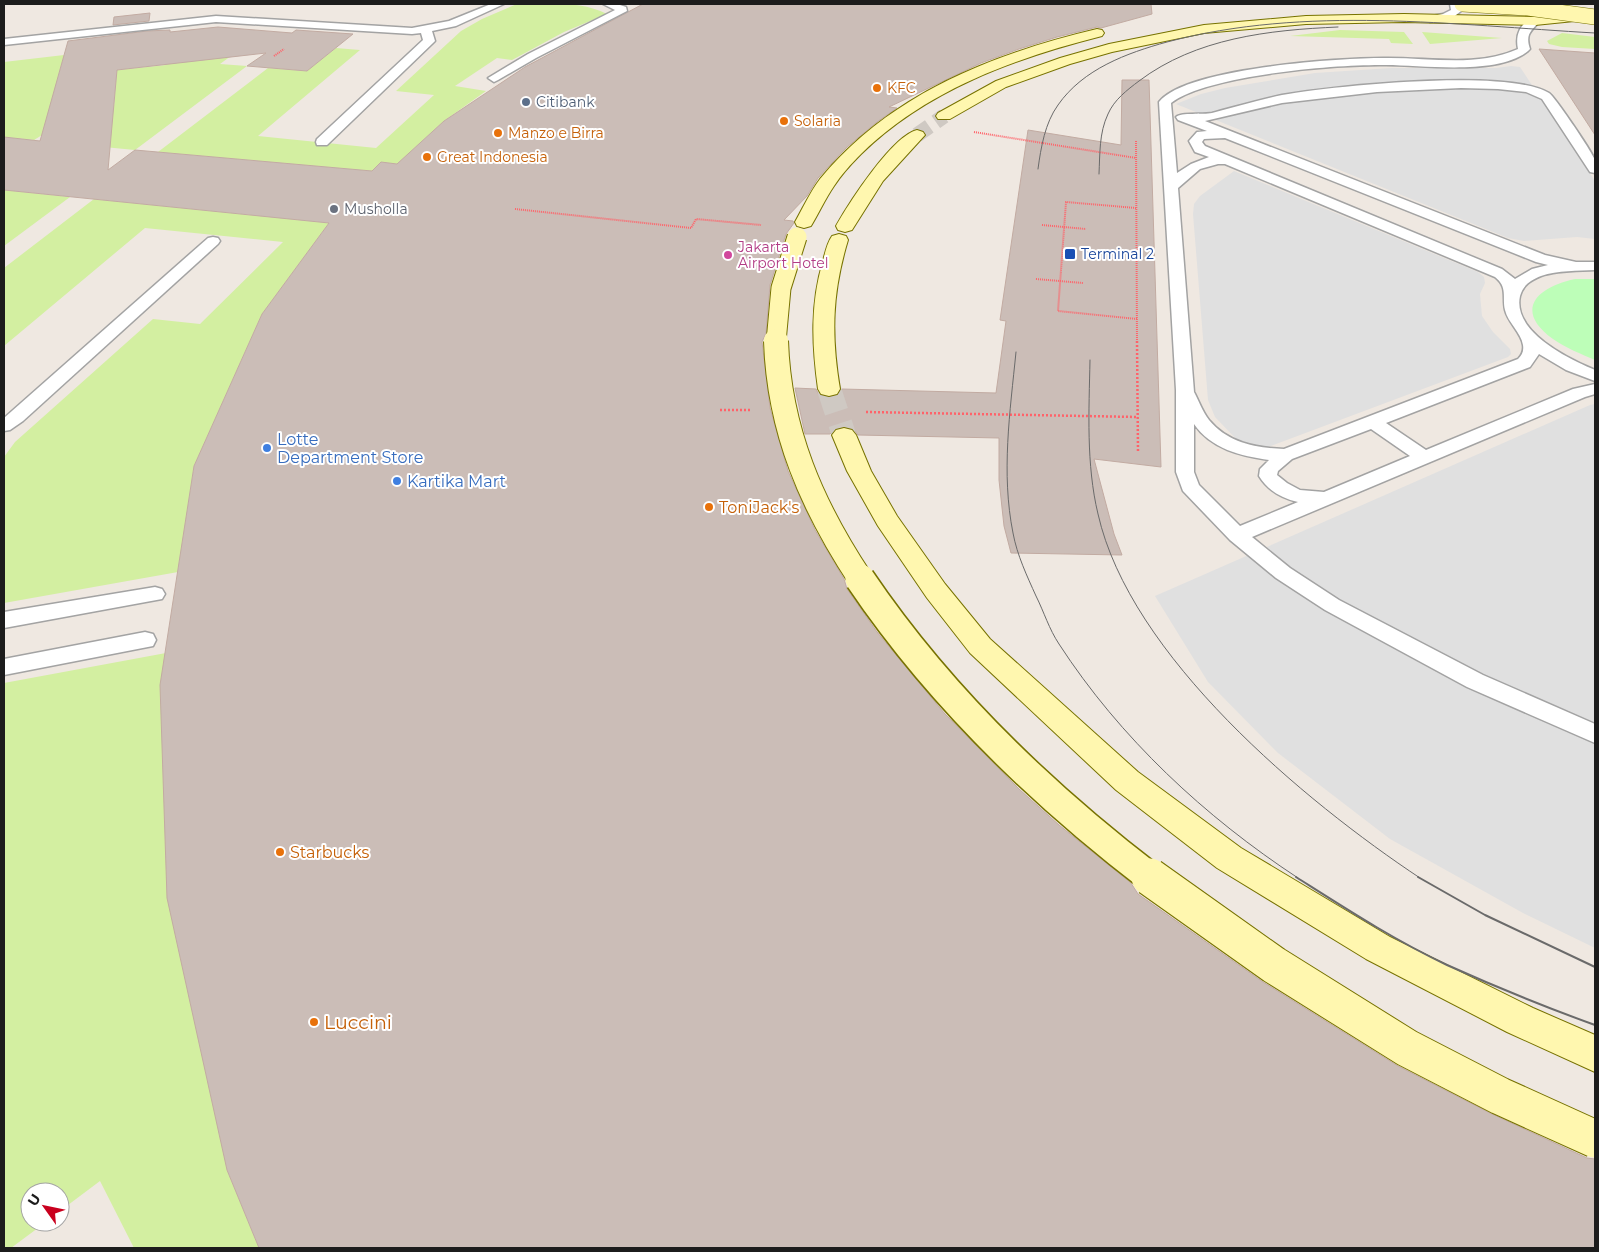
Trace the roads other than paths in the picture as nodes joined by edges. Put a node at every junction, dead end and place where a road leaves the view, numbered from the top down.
1 (500, 4) edge
2 (608, 4) edge
3 (1455, 4) edge
4 (1462, 4) edge
5 (1595, 16) edge
6 (1430, 18) junction
7 (1535, 21) junction
8 (426, 30) junction
9 (1108, 30) dead end
10 (1586, 31) dead end
11 (1520, 38) junction
12 (4, 42) edge
13 (1509, 44) dead end
14 (1483, 50) dead end
15 (1383, 61) junction
16 (494, 78) dead end
17 (1165, 105) junction
18 (944, 116) tunnel mouth
19 (1182, 117) junction
20 (917, 136) tunnel mouth
21 (1233, 138) junction
22 (322, 142) dead end
23 (1233, 162) junction
24 (1595, 169) edge
25 (1351, 184) junction
26 (1171, 187) junction
27 (1321, 199) junction
28 (214, 241) dead end
29 (1575, 266) junction
30 (1595, 266) edge
31 (1512, 295) junction
32 (1526, 333) junction
33 (1595, 376) edge
34 (829, 389) tunnel mouth
35 (1185, 390) junction
36 (1595, 390) edge
37 (1373, 422) junction
38 (4, 426) edge
39 (844, 435) tunnel mouth
40 (1286, 455) junction
41 (1425, 458) junction
42 (1331, 497) junction
43 (1237, 535) junction
44 (156, 594) dead end
45 (4, 620) edge
46 (145, 640) dead end
47 (4, 668) edge
48 (1595, 734) edge
49 (1595, 1054) edge
50 (1595, 1139) edge

1 - 8 lane
2 - 16 lane
3 - 6 lane
4 - 5 street, bridge
5 - 7 street
6 - 7 street
6 - 18 street
7 - 10 street
7 - 11 lane
8 - 12 lane
8 - 22 lane
9 - 50 street, bridge
11 - 13 lane
11 - 15 lane
14 - 15 lane
15 - 17 lane
17 - 19 lane
17 - 26 lane
19 - 21 lane
19 - 24 lane
20 - 34 street
21 - 23 lane
21 - 25 lane
23 - 26 lane
23 - 27 lane
25 - 27 lane
25 - 29 lane
26 - 35 lane
27 - 31 lane
28 - 38 lane
29 - 30 lane
29 - 31 lane
31 - 32 lane
32 - 33 lane
32 - 37 lane
35 - 40 lane
35 - 43 lane
36 - 41 lane
37 - 40 lane
37 - 41 lane
39 - 49 street
40 - 42 lane
41 - 42 lane
42 - 43 lane
43 - 48 lane
44 - 45 lane
46 - 47 lane

